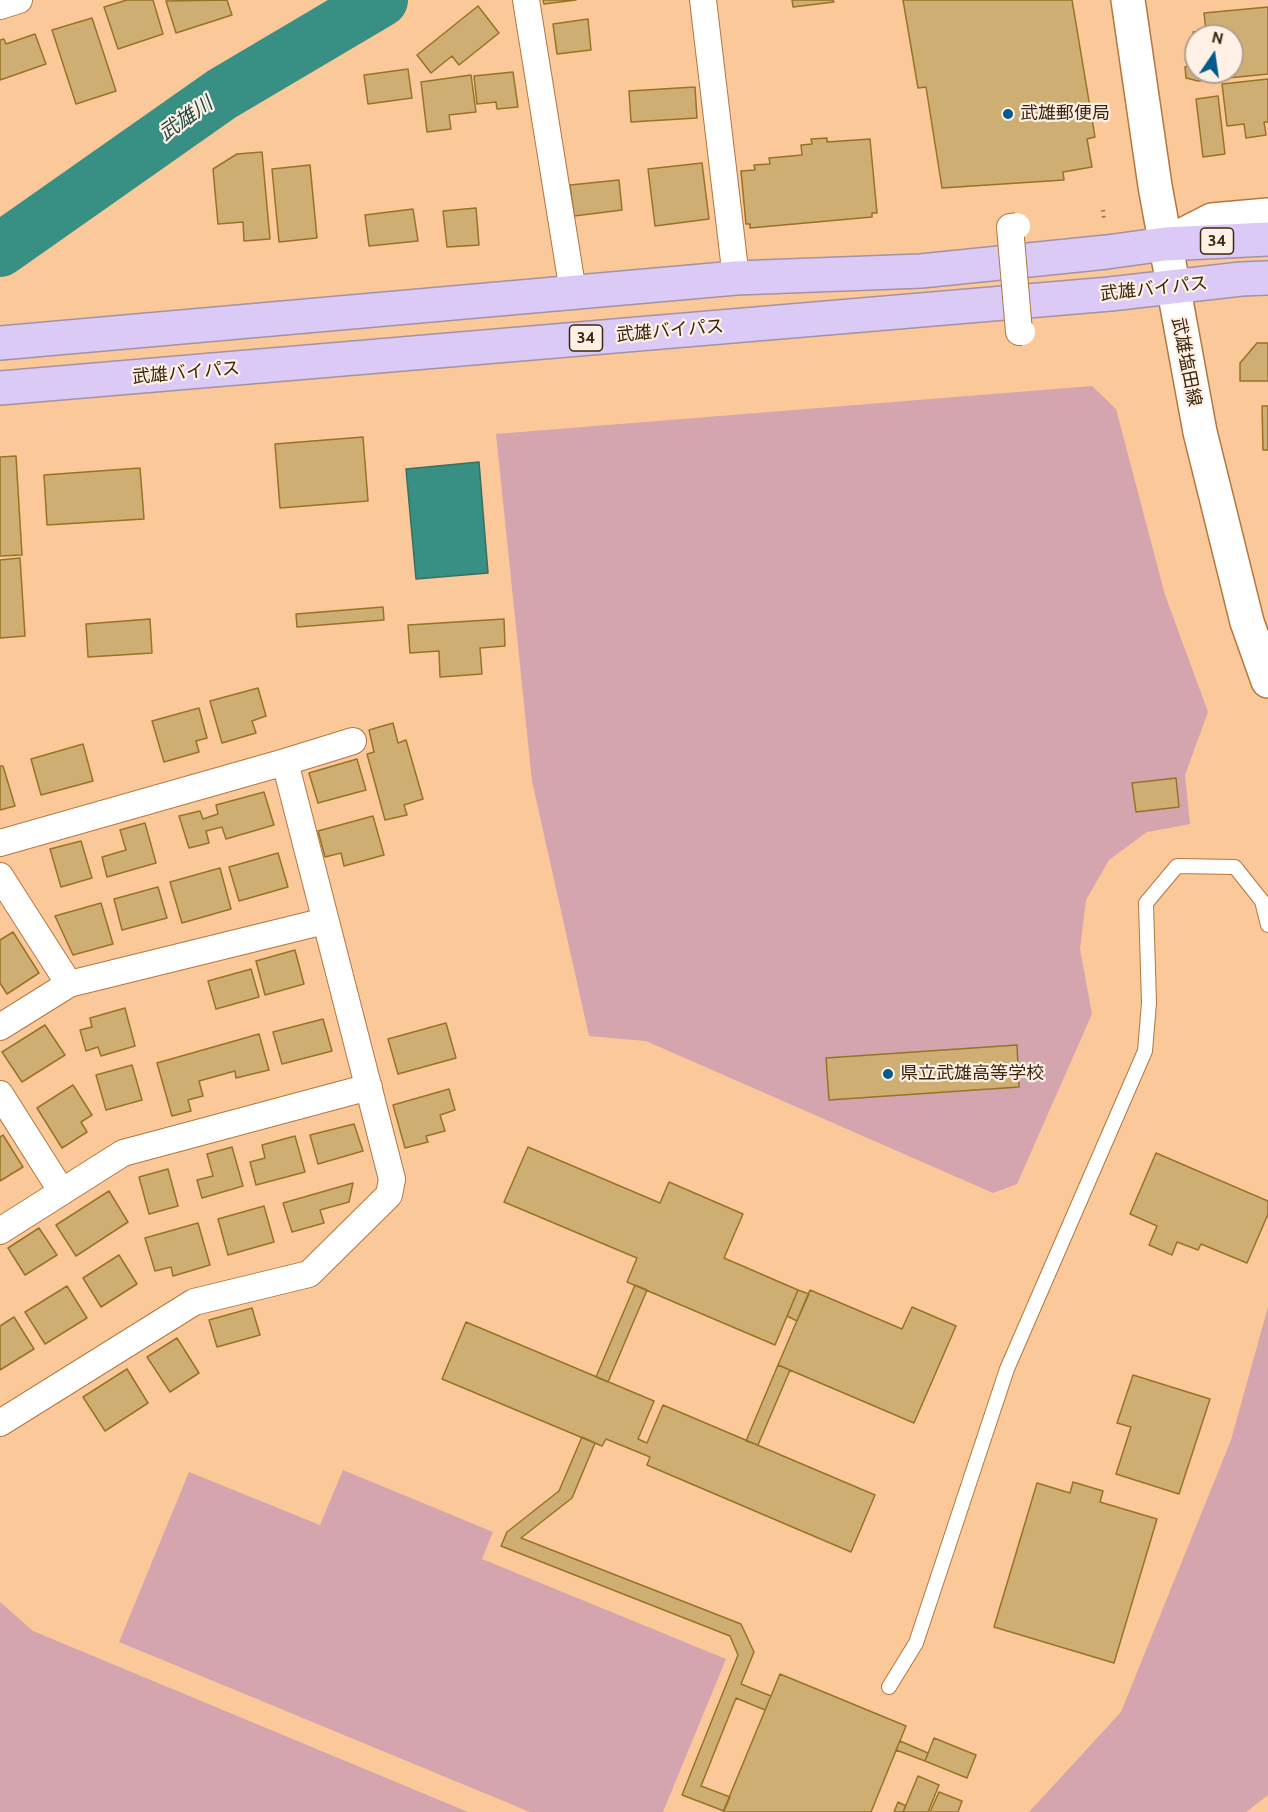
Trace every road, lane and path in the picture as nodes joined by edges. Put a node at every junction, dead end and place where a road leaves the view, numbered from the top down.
1 (19, 0) edge
2 (526, 0) edge
3 (703, 0) edge
4 (1128, 0) edge
5 (0, 6) edge
6 (1268, 215) edge
7 (1017, 226) dead end
8 (1268, 239) edge
9 (1165, 244) junction
10 (736, 278) junction
11 (1268, 278) edge
12 (1173, 287) junction
13 (573, 292) junction
14 (1022, 332) dead end
15 (0, 343) edge
16 (0, 388) edge
17 (1268, 681) edge
18 (353, 741) dead end
19 (285, 762) junction
20 (0, 843) edge
21 (0, 876) edge
22 (326, 921) junction
23 (1268, 925) edge
24 (69, 984) junction
25 (0, 1027) edge
26 (369, 1087) junction
27 (0, 1094) edge
28 (62, 1192) junction
29 (0, 1231) edge
30 (0, 1423) edge
31 (889, 1687) dead end

1 - 5 street
2 - 13 street
3 - 10 street
4 - 9 main road, 武雄塩田線
6 - 9 main road
7 - 14 street, bridge
8 - 9 highway, 34
9 - 10 highway, 34
9 - 12 main road, 武雄塩田線
10 - 13 highway, 34
11 - 12 highway, 武雄バイパス / 34
12 - 16 highway, 武雄バイパス / 34
12 - 17 main road, 武雄塩田線
13 - 15 highway, 34
18 - 19 street
19 - 20 street
19 - 22 street
21 - 24 street
22 - 24 street
22 - 26 street
23 - 31 lane
24 - 25 street
26 - 28 street
26 - 30 street
27 - 28 street
28 - 29 street

